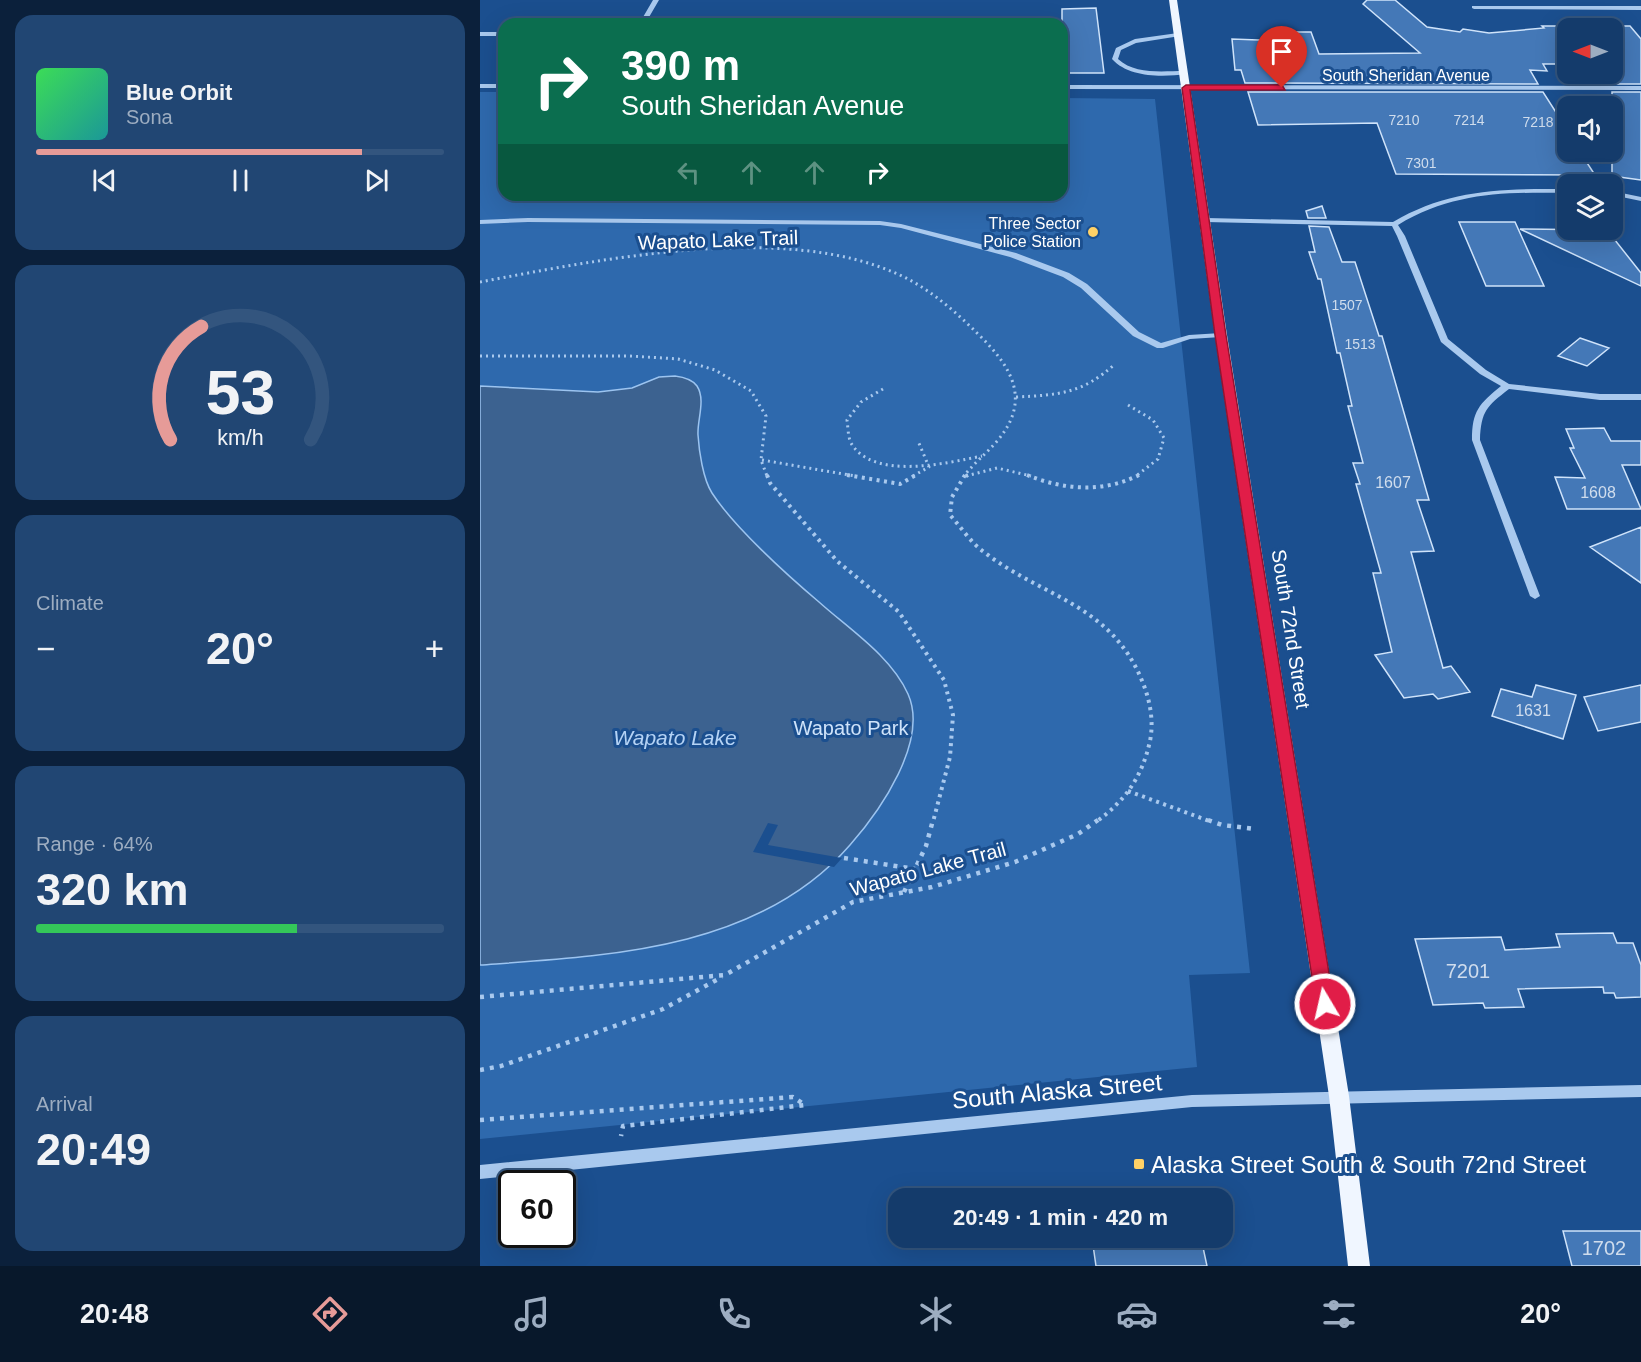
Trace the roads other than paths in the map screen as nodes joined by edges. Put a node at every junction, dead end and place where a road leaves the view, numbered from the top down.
1 (656, 0) edge
2 (1173, 0) edge
3 (1474, 7) dead end
4 (1641, 8) edge
5 (646, 18) edge
6 (480, 34) edge
7 (498, 34) edge
8 (1178, 35) junction
9 (1185, 80) junction
10 (480, 86) edge
11 (498, 86) edge
12 (1068, 87) edge
13 (1641, 88) edge
14 (1557, 191) edge
15 (1623, 195) edge
16 (1641, 199) edge
17 (1206, 220) junction
18 (480, 222) edge
19 (1394, 224) junction
20 (1221, 335) junction
21 (1507, 386) junction
22 (1641, 397) edge
23 (1535, 596) dead end
24 (1641, 1091) edge
25 (1340, 1096) junction
26 (480, 1172) edge
27 (1359, 1266) edge

1 - 5 street
2 - 8 main road, South 72nd Street
3 - 4 street
6 - 7 street
8 - 9 main road, South 72nd Street
8 - 9 street
9 - 12 street, South Sheridan Avenue
9 - 13 street, South Sheridan Avenue
9 - 17 main road, South 72nd Street
10 - 11 street
14 - 19 street
15 - 16 street
17 - 19 street
17 - 20 main road, South 72nd Street
18 - 20 street
19 - 21 street
20 - 25 main road, South 72nd Street
21 - 22 street
21 - 23 street
24 - 25 street, South Alaska Street
25 - 26 street, South Alaska Street
25 - 27 main road, South 72nd Street

